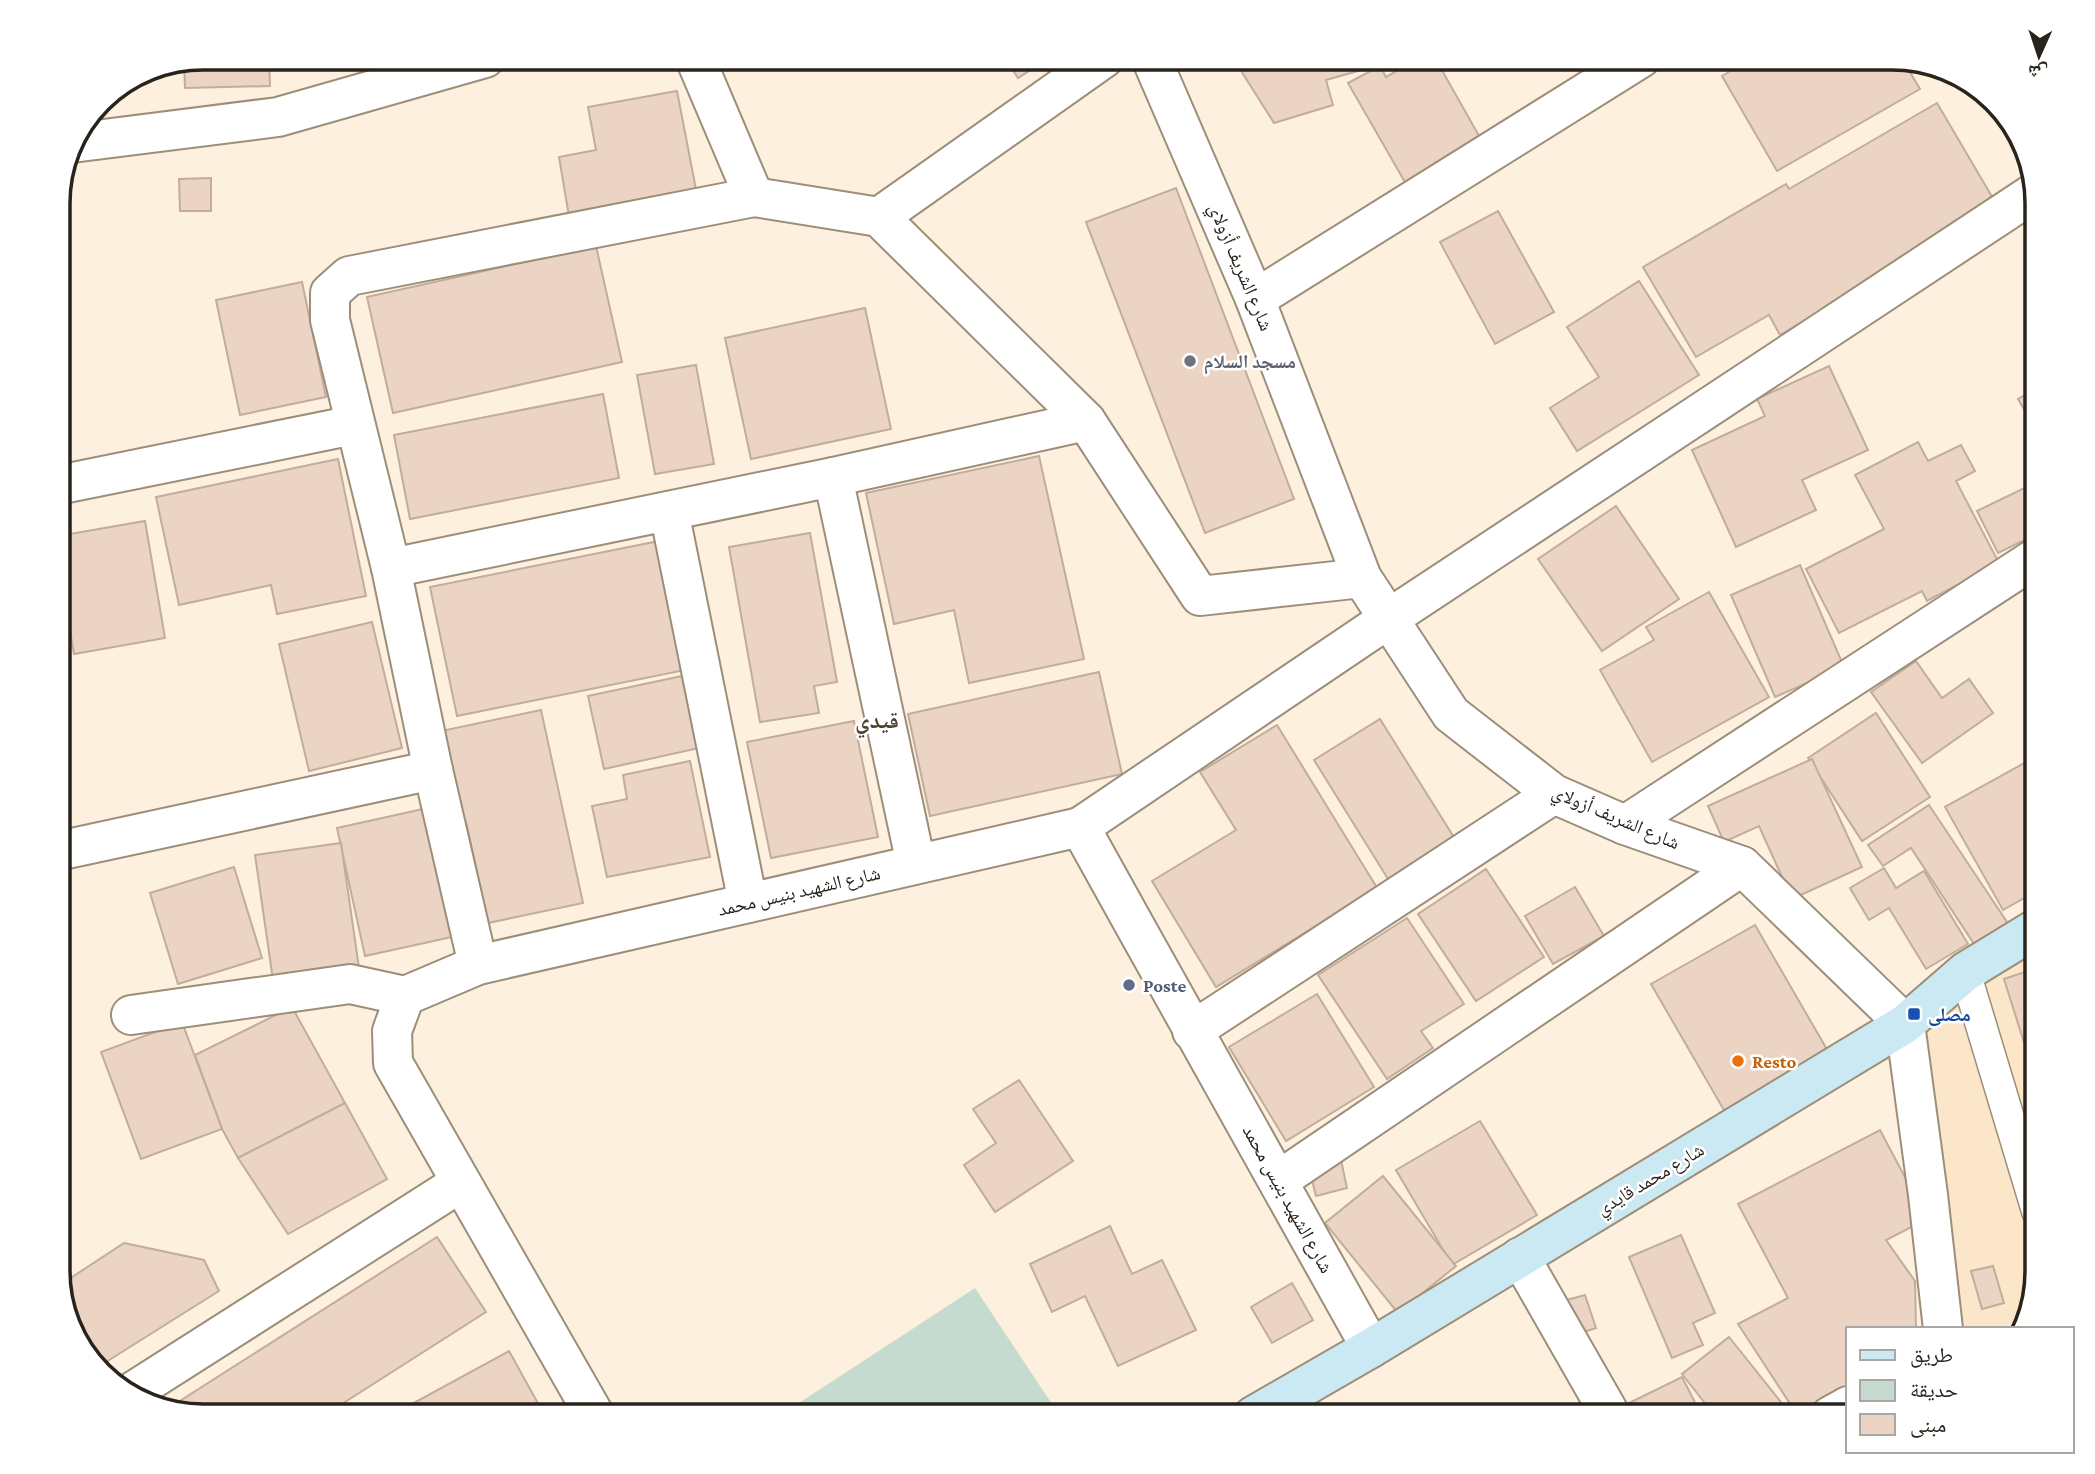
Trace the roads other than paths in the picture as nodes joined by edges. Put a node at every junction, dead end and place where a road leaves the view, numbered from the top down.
1 (443, 70) edge
2 (700, 70) edge
3 (1087, 70) edge
4 (1156, 70) edge
5 (1622, 70) edge
6 (86, 141) edge
7 (754, 197) junction
8 (2025, 199) edge
9 (879, 217) junction
10 (1255, 299) junction
11 (1086, 421) junction
12 (354, 425) junction
13 (833, 477) junction
14 (70, 483) edge
15 (668, 510) junction
16 (2025, 565) edge
17 (391, 568) junction
18 (1362, 578) junction
19 (1388, 619) junction
20 (433, 769) junction
21 (1554, 794) junction
22 (1625, 825) junction
23 (1080, 827) junction
24 (70, 848) edge
25 (916, 864) junction
26 (1742, 866) junction
27 (748, 903) junction
28 (2025, 935) edge
29 (478, 965) junction
30 (1965, 972) junction
31 (404, 996) junction
32 (131, 1015) dead end
33 (1905, 1024) junction
34 (1192, 1031) junction
35 (2025, 1171) edge
36 (1279, 1180) junction
37 (460, 1183) junction
38 (1520, 1257) junction
39 (1943, 1327) edge
40 (1370, 1348) junction
41 (139, 1387) edge
42 (587, 1404) edge
43 (1274, 1404) edge
44 (1604, 1404) edge

1 - 6 street
2 - 7 street
3 - 9 street
4 - 10 street, شارع الشريف أزولاي
5 - 10 street
7 - 9 street
7 - 12 street
8 - 19 street
9 - 11 street
10 - 18 street, شارع الشريف أزولاي
11 - 13 street
11 - 18 street
12 - 14 street
12 - 17 street
13 - 15 street
13 - 25 street
15 - 17 street
15 - 27 street
16 - 22 street
17 - 20 street
18 - 19 street, شارع الشريف أزولاي
19 - 21 street, شارع الشريف أزولاي
19 - 23 street
20 - 24 street
20 - 29 street
21 - 22 street, شارع الشريف أزولاي
21 - 34 street
22 - 26 street, شارع الشريف أزولاي
23 - 25 street, شارع الشهيد بنيس محمد
23 - 34 street, شارع الشهيد بنيس محمد
25 - 27 street, شارع الشهيد بنيس محمد
26 - 33 street, شارع الشريف أزولاي
26 - 36 street
27 - 29 street, شارع الشهيد بنيس محمد
28 - 30 main road, شارع محمد قايدي
29 - 31 street, شارع الشهيد بنيس محمد
30 - 33 main road, شارع محمد قايدي
30 - 35 lane
31 - 32 street
31 - 37 street
33 - 38 main road, شارع محمد قايدي
33 - 39 street
34 - 36 street, شارع الشهيد بنيس محمد
36 - 40 street, شارع الشهيد بنيس محمد
37 - 41 street
37 - 42 street
38 - 40 main road, شارع محمد قايدي
38 - 44 street
40 - 43 main road, شارع محمد قايدي

